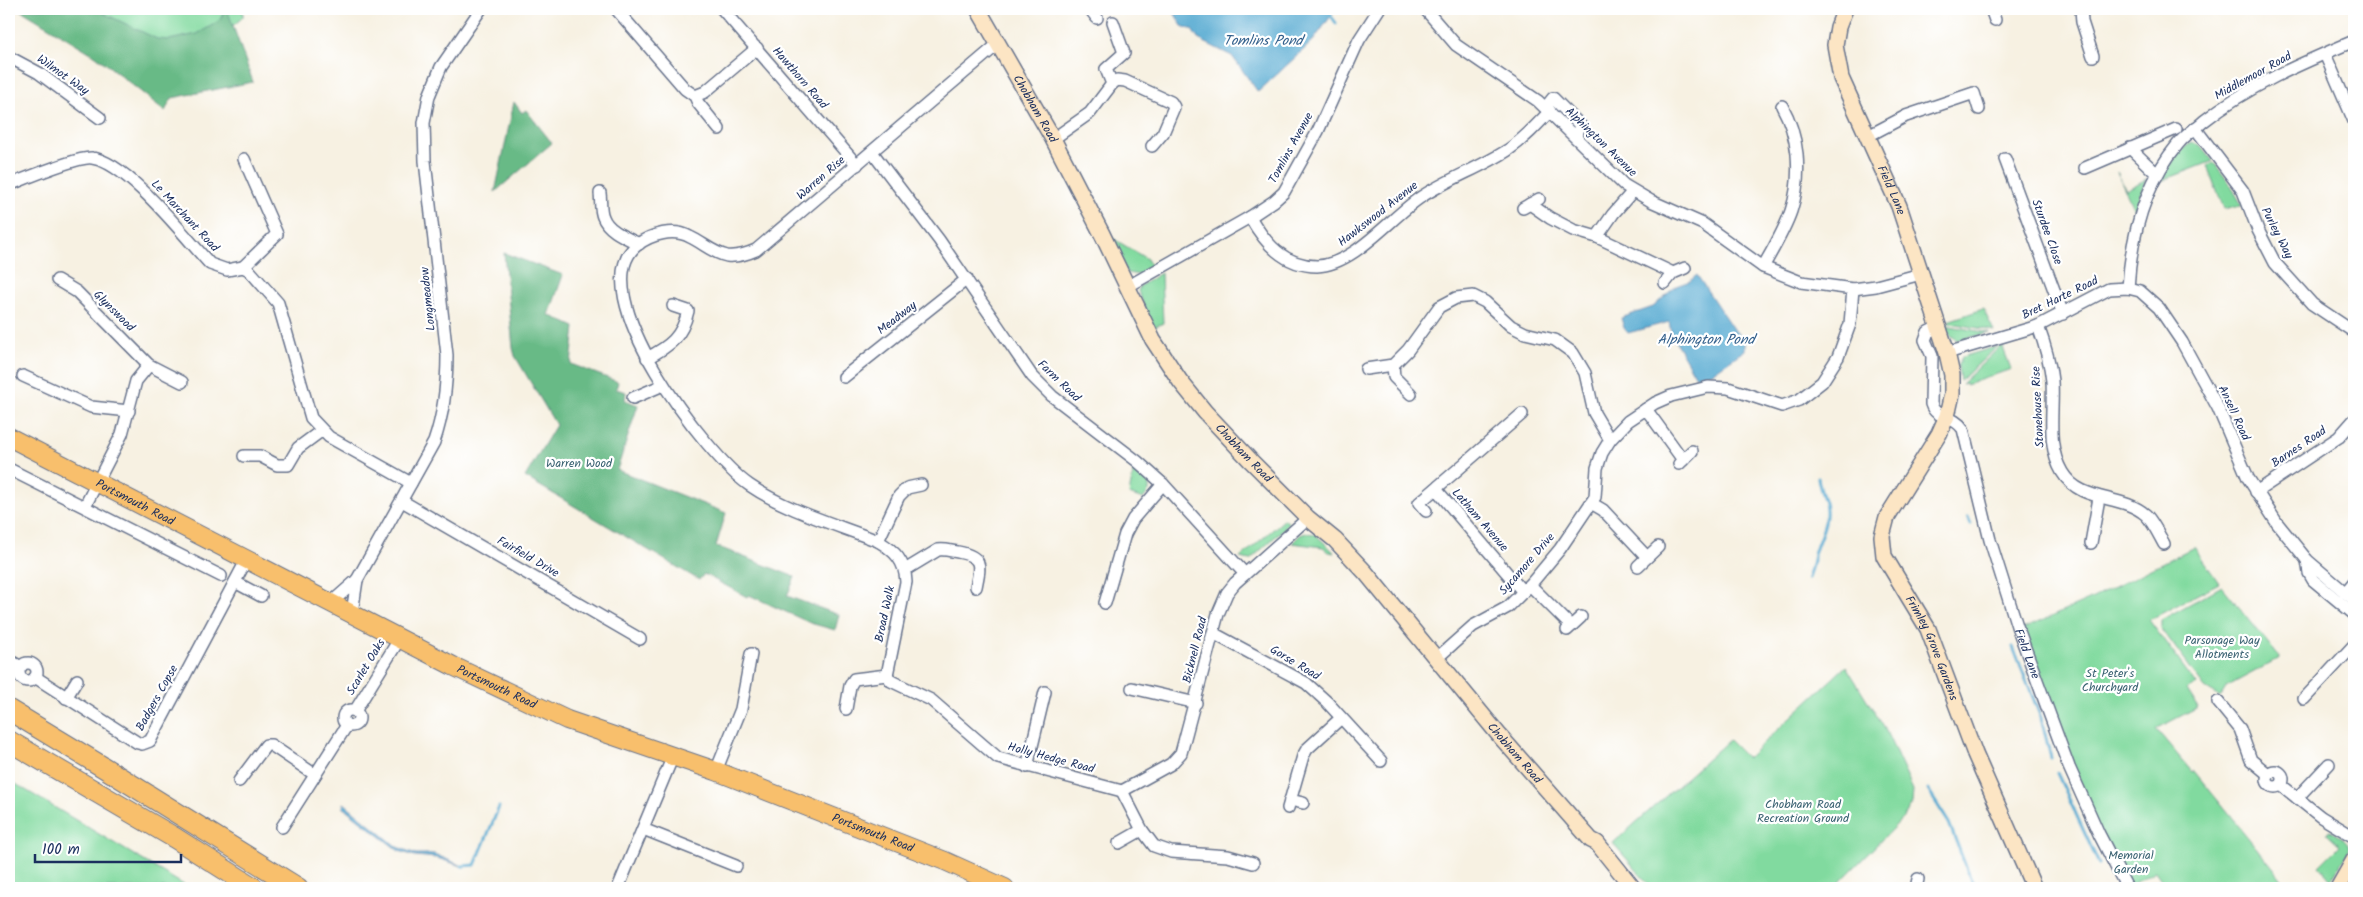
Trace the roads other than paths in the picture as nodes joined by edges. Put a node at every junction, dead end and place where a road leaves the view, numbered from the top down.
1 (616, 9) edge
2 (722, 9) edge
3 (978, 9) edge
4 (1379, 9) edge
5 (1425, 9) edge
6 (1844, 9) edge
7 (1991, 9) edge
8 (2081, 9) edge
9 (478, 10) edge
10 (1995, 20) dead end
11 (1113, 22) dead end
12 (2354, 41) edge
13 (998, 44) junction
14 (757, 48) junction
15 (2326, 54) junction
16 (2093, 56) dead end
17 (9, 57) edge
18 (1112, 84) junction
19 (695, 96) junction
20 (1550, 106) junction
21 (1782, 106) dead end
22 (1979, 109) dead end
23 (100, 118) dead end
24 (2354, 121) edge
25 (2176, 128) dead end
26 (2195, 128) junction
27 (719, 129) dead end
28 (1868, 136) junction
29 (1053, 139) junction
30 (1152, 146) dead end
31 (2130, 148) junction
32 (872, 152) junction
33 (244, 159) dead end
34 (2005, 159) dead end
35 (857, 164) junction
36 (2085, 168) dead end
37 (2157, 174) junction
38 (9, 185) edge
39 (1633, 191) junction
40 (600, 193) dead end
41 (1531, 203) dead end
42 (1250, 217) junction
43 (1598, 237) junction
44 (639, 244) junction
45 (243, 267) junction
46 (1763, 267) junction
47 (1685, 268) dead end
48 (1673, 274) junction
49 (1921, 274) junction
50 (967, 279) junction
51 (57, 280) dead end
52 (1665, 283) dead end
53 (1127, 287) junction
54 (2128, 288) junction
55 (1853, 290) junction
56 (673, 306) dead end
57 (2063, 314) junction
58 (2038, 326) junction
59 (1938, 327) junction
60 (2354, 332) edge
61 (1946, 353) junction
62 (647, 358) junction
63 (1393, 365) junction
64 (149, 366) junction
65 (1366, 370) dead end
66 (23, 376) dead end
67 (844, 377) dead end
68 (182, 382) dead end
69 (663, 385) junction
70 (1411, 394) dead end
71 (633, 398) dead end
72 (1646, 409) junction
73 (129, 411) junction
74 (1523, 414) dead end
75 (1948, 416) junction
76 (2354, 420) edge
77 (321, 430) junction
78 (9, 438) edge
79 (1610, 440) junction
80 (1692, 451) dead end
81 (244, 456) dead end
82 (9, 470) edge
83 (97, 482) junction
84 (411, 483) junction
85 (1163, 484) junction
86 (921, 485) dead end
87 (1436, 489) junction
88 (2256, 492) junction
89 (2099, 498) junction
90 (402, 501) junction
91 (1591, 503) junction
92 (85, 506) junction
93 (1426, 511) dead end
94 (1308, 518) junction
95 (878, 541) junction
96 (2091, 543) dead end
97 (2164, 544) dead end
98 (1658, 547) dead end
99 (1648, 557) junction
100 (247, 559) junction
101 (2307, 560) junction
102 (1638, 566) dead end
103 (905, 570) junction
104 (1245, 574) junction
105 (221, 576) dead end
106 (358, 580) junction
107 (235, 582) junction
108 (980, 582) dead end
109 (2354, 582) edge
110 (1527, 589) junction
111 (261, 596) dead end
112 (2349, 597) edge
113 (332, 602) junction
114 (1106, 603) dead end
115 (352, 613) junction
116 (2354, 614) edge
117 (1581, 617) dead end
118 (1213, 633) junction
119 (400, 638) junction
120 (640, 639) dead end
121 (2354, 645) edge
122 (751, 654) dead end
123 (1437, 658) junction
124 (9, 660) edge
125 (887, 675) junction
126 (77, 680) dead end
127 (1132, 688) dead end
128 (1046, 697) dead end
129 (66, 698) junction
130 (2304, 699) dead end
131 (2218, 702) dead end
132 (1196, 703) junction
133 (846, 709) dead end
134 (9, 710) edge
135 (1341, 718) junction
136 (9, 741) edge
137 (673, 756) junction
138 (1364, 761) dead end
139 (2329, 764) dead end
140 (1027, 767) junction
141 (716, 771) junction
142 (314, 774) junction
143 (239, 781) dead end
144 (1122, 791) junction
145 (2297, 798) junction
146 (1303, 802) dead end
147 (282, 827) dead end
148 (643, 829) junction
149 (1142, 830) junction
150 (2354, 837) edge
151 (1591, 840) junction
152 (1119, 843) dead end
153 (2354, 860) edge
154 (1253, 863) dead end
155 (736, 866) dead end
156 (254, 888) edge
157 (298, 888) edge
158 (618, 888) edge
159 (1005, 888) edge
160 (1623, 888) edge
161 (1633, 888) edge
162 (2034, 888) edge
163 (2126, 888) edge
164 (2338, 888) edge

1 - 19 street
2 - 14 street, Hawthorn Road
3 - 13 main road, Chobham Road
4 - 42 street, Tomlins Avenue
5 - 20 street, Alphington Avenue
6 - 28 main road, Field Lane
7 - 10 street
8 - 16 street
9 - 84 street, Longmeadow
11 - 18 street
12 - 15 street, Middlemoor Road
13 - 29 main road, Chobham Road
13 - 32 street, Warren Rise
14 - 19 street
14 - 35 street, Hawthorn Road
15 - 24 street
15 - 26 street, Middlemoor Road
17 - 23 street, Wilmot Way
18 - 29 street
18 - 30 street
19 - 27 street
20 - 39 street, Alphington Avenue
20 - 42 street, Hawkswood Avenue
21 - 46 street
22 - 28 street
25 - 31 street
26 - 37 street, Middlemoor Road
26 - 60 street, Purley Way
28 - 49 main road, Field Lane
29 - 53 main road, Chobham Road
31 - 36 street
31 - 37 street
32 - 35 street, Warren Rise
32 - 50 street, Farm Road
33 - 45 street
34 - 57 street, Sturdee Close
35 - 44 street, Warren Rise
37 - 54 street, Middlemoor Road
38 - 45 street, Le Marchant Road
39 - 43 street
39 - 46 street, Alphington Avenue
40 - 44 street
41 - 43 street
42 - 53 street, Tomlins Avenue
43 - 48 street
44 - 62 street
45 - 77 street
46 - 55 street, Alphington Avenue
47 - 48 street
48 - 52 street
49 - 55 street, Alphington Avenue
49 - 59 main road, Field Lane
50 - 67 street, Meadway
50 - 85 street, Farm Road
51 - 64 street, Glynswood
53 - 94 main road, Chobham Road
54 - 57 street, Bret Harte Road
54 - 88 street, Ansell Road
55 - 72 street
56 - 62 street
57 - 58 street, Bret Harte Road
58 - 61 street, Bret Harte Road
58 - 89 street, Stonehouse Rise
59 - 61 main road, Field Lane
59 - 75 street, Field Lane
61 - 75 main road, Field Lane
62 - 69 street
63 - 65 street
63 - 70 street
63 - 79 street
64 - 68 street, Glynswood
64 - 73 street
66 - 73 street
69 - 71 street
69 - 95 street
72 - 79 street
72 - 80 street
73 - 83 street
74 - 87 street, Latham Avenue
75 - 162 main road, Frimley Grove Gardens
75 - 163 street, Field Lane
76 - 88 street, Barnes Road
77 - 81 street
77 - 84 street
78 - 83 main road, Portsmouth Road
79 - 91 street, Sycamore Drive
82 - 92 street
83 - 92 street
83 - 100 main road, Portsmouth Road
84 - 90 street, Longmeadow
85 - 104 street, Farm Road
85 - 114 street
86 - 95 street
87 - 93 street, Latham Avenue
87 - 110 street, Latham Avenue
88 - 101 street, Ansell Road
89 - 96 street
89 - 97 street, Stonehouse Rise
90 - 106 street, Longmeadow
90 - 120 street, Fairfield Drive
91 - 99 street
91 - 110 street, Sycamore Drive
92 - 105 street
94 - 104 street, Bicknell Road
94 - 123 main road, Chobham Road
95 - 103 street, Broad Walk
98 - 99 street
99 - 102 street
100 - 107 street, Badgers Copse
100 - 113 main road, Portsmouth Road
101 - 112 street, Ansell Road
101 - 116 street, Ansell Road
103 - 108 street
103 - 125 street, Broad Walk
104 - 118 street, Bicknell Road
106 - 113 street
106 - 115 street
107 - 111 street
107 - 129 street, Badgers Copse
109 - 112 street
110 - 117 street, Latham Avenue
110 - 123 street, Sycamore Drive
113 - 115 main road, Portsmouth Road
115 - 119 main road, Portsmouth Road
118 - 132 street, Bicknell Road
118 - 135 street, Gorse Road
119 - 137 main road, Portsmouth Road
119 - 142 street, Scarlet Oaks
121 - 130 street
122 - 141 street
123 - 151 main road, Chobham Road
124 - 129 street, Badgers Copse
125 - 133 street
125 - 140 street, Holly Hedge Road
126 - 129 street
127 - 132 street
128 - 140 street
131 - 145 street
132 - 144 street, Bicknell Road
134 - 157 highway
135 - 138 street, Gorse Road
135 - 146 street
136 - 156 highway
137 - 141 main road, Portsmouth Road
137 - 148 street
139 - 145 street
140 - 144 street, Holly Hedge Road
141 - 159 main road, Portsmouth Road
142 - 143 street
142 - 147 street, Scarlet Oaks
144 - 149 street
145 - 150 street
148 - 155 street
148 - 158 street
149 - 152 street
149 - 154 street
151 - 160 main road, Chobham Road
151 - 161 main road, Chobham Road
153 - 164 main road

